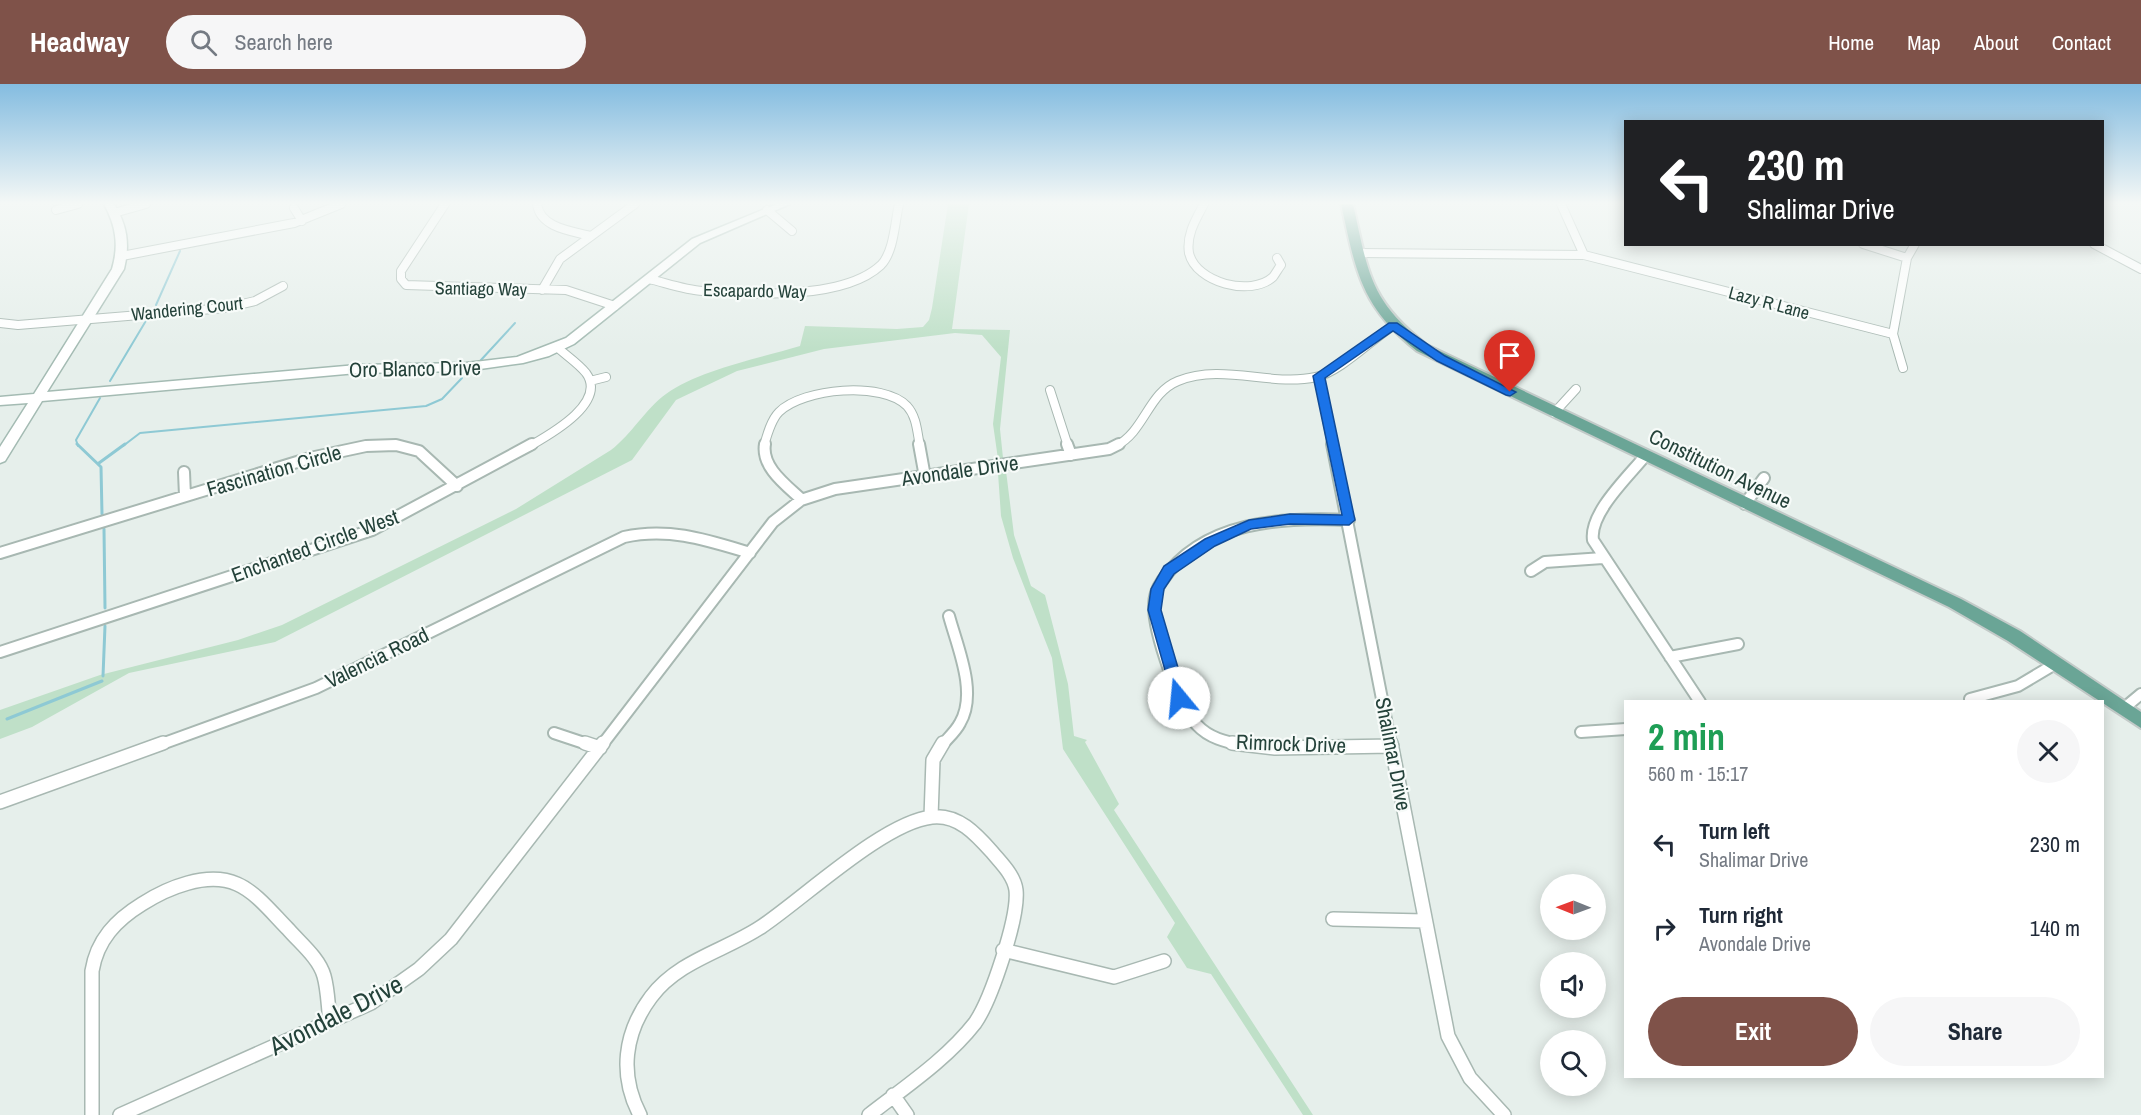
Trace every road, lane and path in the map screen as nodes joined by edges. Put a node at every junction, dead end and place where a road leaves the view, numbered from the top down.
1 (122, 252) edge
2 (142, 252) edge
3 (413, 252) edge
4 (570, 252) edge
5 (683, 252) edge
6 (888, 252) edge
7 (1191, 252) edge
8 (1583, 252) edge
9 (1888, 252) edge
10 (1910, 252) edge
11 (2109, 252) edge
12 (1359, 253) joint
13 (1584, 255) junction
14 (122, 256) junction
15 (1276, 258) dead end
16 (1907, 258) junction
17 (2141, 269) edge
18 (649, 279) junction
19 (861, 279) junction
20 (870, 285) dead end
21 (283, 286) dead end
22 (542, 290) junction
23 (615, 306) junction
24 (88, 319) junction
25 (0, 323) edge
26 (1393, 326) junction
27 (1893, 334) junction
28 (558, 348) junction
29 (1903, 368) dead end
30 (1319, 376) junction
31 (606, 377) dead end
32 (590, 381) junction
33 (1576, 389) dead end
34 (1050, 390) dead end
35 (38, 398) junction
36 (0, 402) edge
37 (1554, 413) junction
38 (1071, 455) junction
39 (1645, 456) junction
40 (0, 458) edge
41 (184, 472) dead end
42 (925, 477) junction
43 (1764, 478) dead end
44 (457, 486) junction
45 (185, 496) junction
46 (801, 499) junction
47 (1745, 504) junction
48 (1349, 520) junction
49 (0, 553) edge
50 (750, 553) junction
51 (1603, 558) junction
52 (1532, 571) dead end
53 (950, 616) dead end
54 (1738, 644) dead end
55 (0, 652) edge
56 (1670, 657) junction
57 (2055, 664) junction
58 (2141, 694) edge
59 (1970, 699) dead end
60 (1699, 700) edge
61 (2123, 710) junction
62 (2141, 721) edge
63 (1624, 729) edge
64 (555, 732) dead end
65 (1581, 732) dead end
66 (1392, 746) junction
67 (600, 747) junction
68 (0, 802) edge
69 (931, 817) junction
70 (1332, 919) dead end
71 (1425, 921) junction
72 (1003, 950) junction
73 (1164, 961) dead end
74 (330, 1021) junction
75 (893, 1095) junction
76 (92, 1115) edge
77 (120, 1115) edge
78 (640, 1115) edge
79 (869, 1115) edge
80 (908, 1115) edge
81 (1504, 1115) edge

1 - 14 street
2 - 14 street
3 - 22 street, Santiago Way
4 - 22 street
5 - 18 street, Oro Blanco Drive
6 - 19 street, Escapardo Way
7 - 15 street
8 - 13 street
9 - 16 street
10 - 16 street
11 - 17 street
12 - 13 street, Lazy R Lane
12 - 26 main road, Constitution Avenue
13 - 27 street, Lazy R Lane
14 - 24 street
16 - 27 street
18 - 19 street, Escapardo Way
18 - 23 street, Oro Blanco Drive
19 - 20 street
21 - 24 street, Wandering Court
22 - 23 street, Santiago Way
23 - 28 street, Oro Blanco Drive
24 - 25 street, Wandering Court
24 - 35 street
26 - 30 street
26 - 37 main road, Constitution Avenue
27 - 29 street
28 - 32 street
28 - 35 street, Oro Blanco Drive
30 - 38 street, Avondale Drive
30 - 48 street, Shalimar Drive
31 - 32 street
32 - 44 street, Enchanted Circle West
33 - 37 street
34 - 38 street
35 - 36 street, Oro Blanco Drive
35 - 40 street
37 - 39 main road, Constitution Avenue
38 - 42 street, Avondale Drive
39 - 47 main road, Constitution Avenue
39 - 51 street
41 - 45 street, Fascination Circle
42 - 46 street, Avondale Drive
42 - 46 street
43 - 47 street
44 - 45 street, Fascination Circle
44 - 55 street, Enchanted Circle West
45 - 49 street, Fascination Circle
46 - 50 street, Avondale Drive
47 - 57 main road, Constitution Avenue
48 - 66 street, Shalimar Drive
48 - 66 street, Rimrock Drive
50 - 67 street, Avondale Drive
50 - 68 street, Valencia Road
51 - 52 street
51 - 56 street
53 - 69 street
54 - 56 street
56 - 60 street
57 - 59 street
57 - 61 main road, Constitution Avenue
58 - 61 street
61 - 62 main road, Constitution Avenue
63 - 65 street
64 - 67 street
66 - 71 street, Shalimar Drive
67 - 74 street, Avondale Drive
69 - 72 street
69 - 78 street
70 - 71 street
71 - 81 street, Shalimar Drive
72 - 73 street
72 - 75 street
74 - 76 street
74 - 77 street, Avondale Drive
75 - 79 street
75 - 80 street

